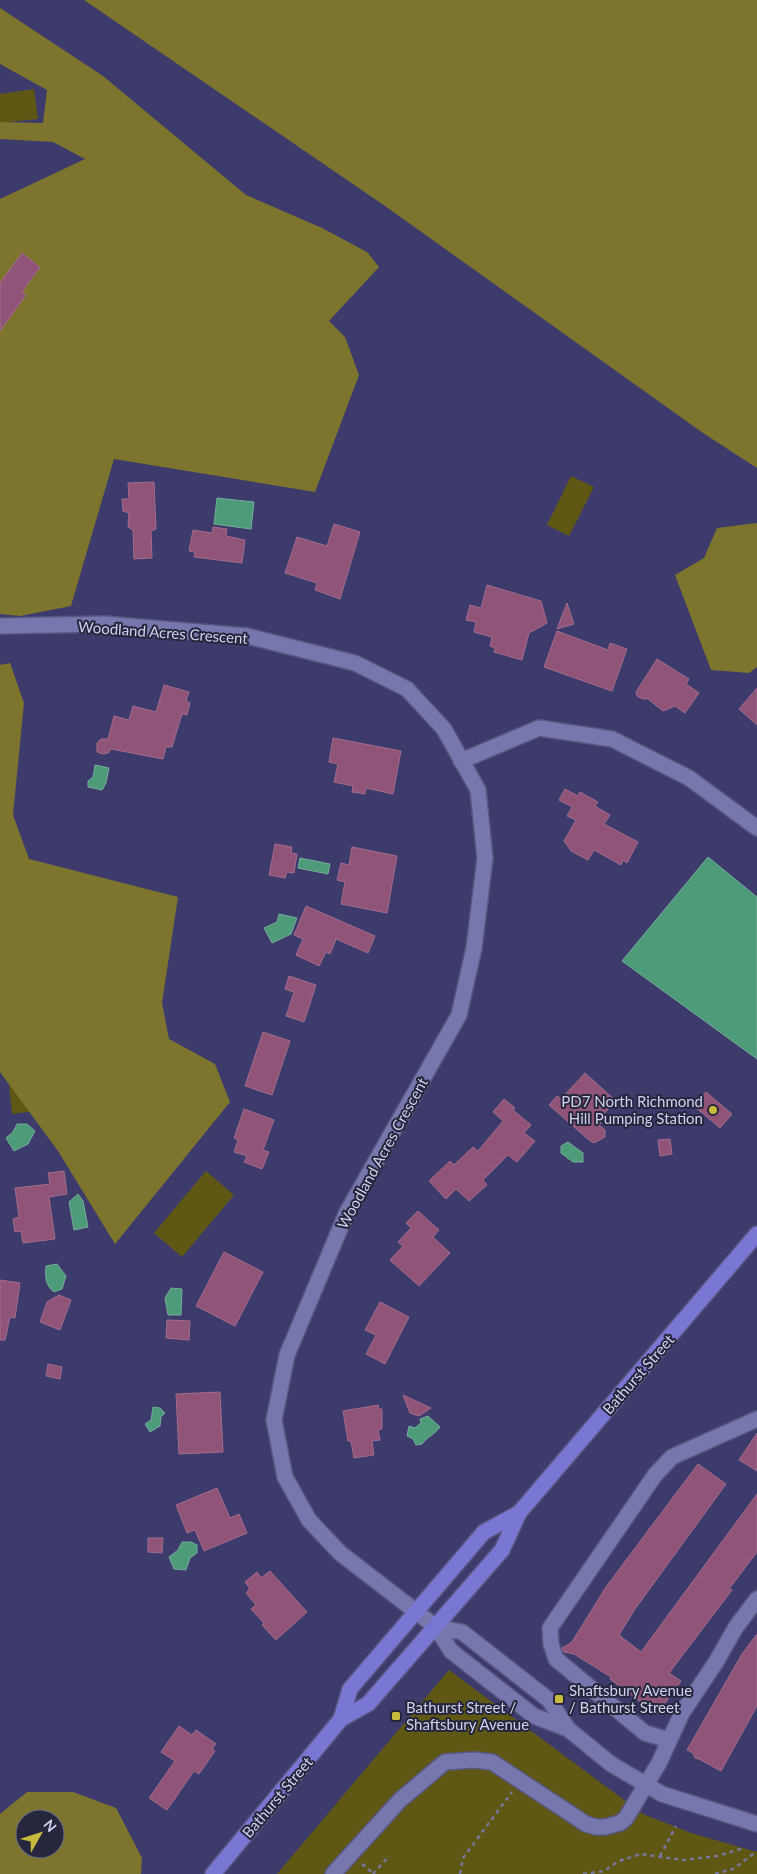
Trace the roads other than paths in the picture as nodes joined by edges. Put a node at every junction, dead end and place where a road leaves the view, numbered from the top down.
1 (0, 626) edge
2 (461, 760) junction
3 (757, 828) edge
4 (757, 1234) edge
5 (757, 1419) edge
6 (519, 1513) junction
7 (757, 1598) edge
8 (417, 1612) junction
9 (436, 1627) junction
10 (341, 1719) junction
11 (568, 1729) junction
12 (669, 1740) junction
13 (646, 1785) junction
14 (757, 1824) edge
15 (213, 1874) edge
16 (333, 1874) edge

1 - 2 street, Woodland Acres Crescent
2 - 3 street
2 - 8 street, Woodland Acres Crescent
4 - 6 main road, Bathurst Street
5 - 12 street
6 - 8 main road, Bathurst Street
6 - 9 main road, Bathurst Street
7 - 12 street
8 - 9 street, Woodland Acres Crescent
8 - 10 main road, Bathurst Street
9 - 10 main road, Bathurst Street
9 - 11 street
9 - 11 street
10 - 15 main road, Bathurst Street
11 - 13 street
12 - 13 street
13 - 14 street
13 - 16 street

